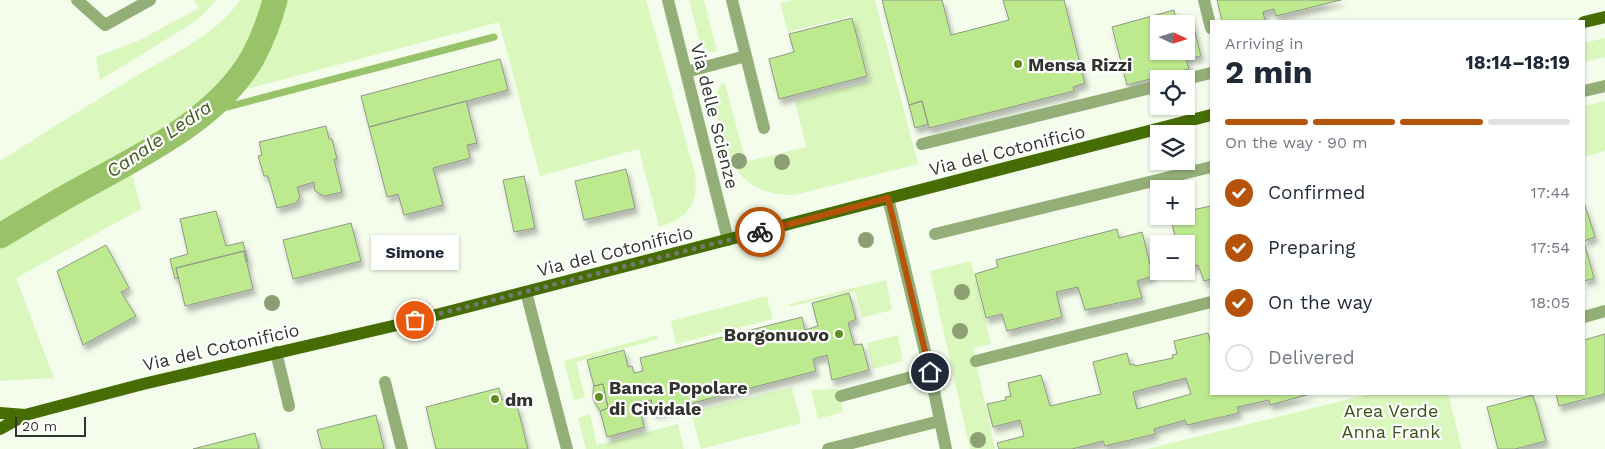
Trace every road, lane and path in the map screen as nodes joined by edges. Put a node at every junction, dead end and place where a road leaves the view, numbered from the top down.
1 (77, 0) edge
2 (150, 0) edge
3 (668, 0) edge
4 (732, 0) edge
5 (1204, 0) edge
6 (1605, 17) edge
7 (1585, 22) edge
8 (1210, 24) edge
9 (746, 56) junction
10 (686, 72) junction
11 (1210, 73) edge
12 (1195, 77) edge
13 (1605, 86) edge
14 (1150, 88) edge
15 (1585, 91) edge
16 (1210, 116) edge
17 (764, 128) dead end
18 (922, 144) dead end
19 (1210, 167) edge
20 (888, 198) junction
21 (935, 234) dead end
22 (728, 240) junction
23 (526, 292) junction
24 (1210, 302) edge
25 (1605, 312) edge
26 (1585, 317) edge
27 (276, 352) junction
28 (976, 361) dead end
29 (930, 372) junction
30 (384, 382) dead end
31 (840, 396) dead end
32 (289, 406) dead end
33 (0, 413) edge
34 (25, 415) junction
35 (940, 421) junction
36 (0, 429) edge
37 (402, 449) edge
38 (567, 449) edge
39 (828, 449) edge
40 (946, 449) edge

1 - 2 street
3 - 10 street, Via delle Scienze
4 - 9 street
5 - 8 street
6 - 7 main road
9 - 10 street
9 - 17 street
10 - 22 street, Via delle Scienze
11 - 12 street
13 - 15 street
14 - 18 street
16 - 20 main road, Via del Cotonificio
19 - 21 street
20 - 22 main road, Via del Cotonificio
20 - 29 street
22 - 23 main road, Via del Cotonificio
23 - 27 main road, Via del Cotonificio
23 - 38 street
24 - 28 street
25 - 26 street
27 - 32 street
27 - 34 main road, Via del Cotonificio
29 - 31 street
29 - 35 street
30 - 37 street
33 - 34 main road, Via del Cotonificio
34 - 36 main road, Via del Cotonificio
35 - 39 street
35 - 40 street

